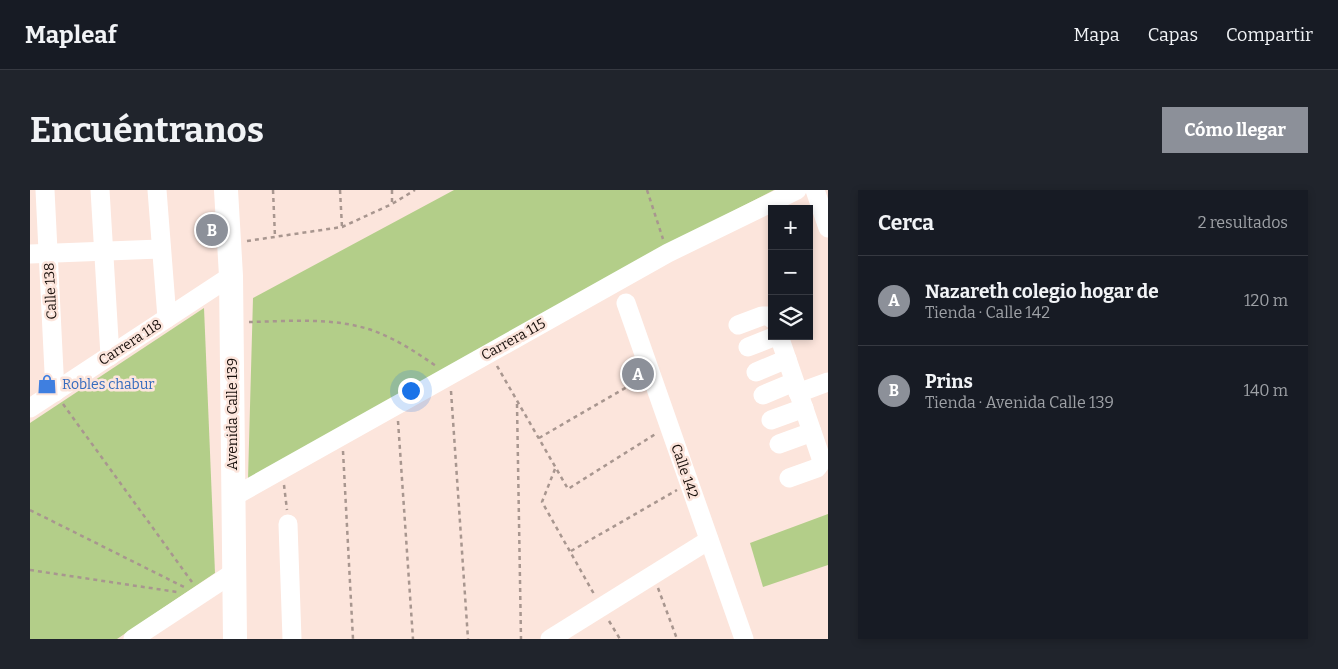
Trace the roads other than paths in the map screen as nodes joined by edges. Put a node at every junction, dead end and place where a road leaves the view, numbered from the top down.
1 (45, 190) edge
2 (100, 190) edge
3 (157, 190) edge
4 (226, 190) edge
5 (797, 190) edge
6 (815, 190) edge
7 (828, 228) edge
8 (160, 249) junction
9 (104, 251) junction
10 (39, 253) edge
11 (231, 276) junction
12 (626, 303) dead end
13 (768, 316) edge
14 (167, 318) junction
15 (738, 325) dead end
16 (768, 340) edge
17 (780, 340) edge
18 (748, 347) dead end
19 (110, 356) junction
20 (787, 359) junction
21 (756, 372) dead end
22 (828, 382) edge
23 (54, 392) junction
24 (799, 394) junction
25 (763, 395) dead end
26 (30, 408) edge
27 (771, 420) dead end
28 (812, 432) junction
29 (779, 444) dead end
30 (789, 478) dead end
31 (232, 497) junction
32 (288, 524) road end
33 (709, 540) junction
34 (233, 574) junction
35 (142, 636) edge
36 (235, 639) edge
37 (292, 639) edge
38 (550, 639) edge
39 (744, 639) edge

1 - 10 street, Calle 138
2 - 9 street
3 - 8 street
4 - 11 main road, Avenida Calle 139
5 - 31 street, Carrera 115
6 - 7 street
8 - 9 street
8 - 14 street
9 - 10 street
9 - 19 street
10 - 23 street, Calle 138
11 - 14 street, Carrera 118
11 - 31 main road, Avenida Calle 139
12 - 33 street, Calle 142
13 - 15 street
14 - 19 street, Carrera 118
16 - 18 street
17 - 20 street
19 - 23 street, Carrera 118
20 - 21 street
20 - 24 street
22 - 24 street
23 - 26 street, Carrera 118
24 - 25 street
24 - 27 street
24 - 28 street
28 - 29 street
28 - 30 street
31 - 34 main road, Avenida Calle 139
32 - 37 street
33 - 38 street
33 - 39 street, Calle 142
34 - 35 street
34 - 36 main road, Avenida Calle 139

